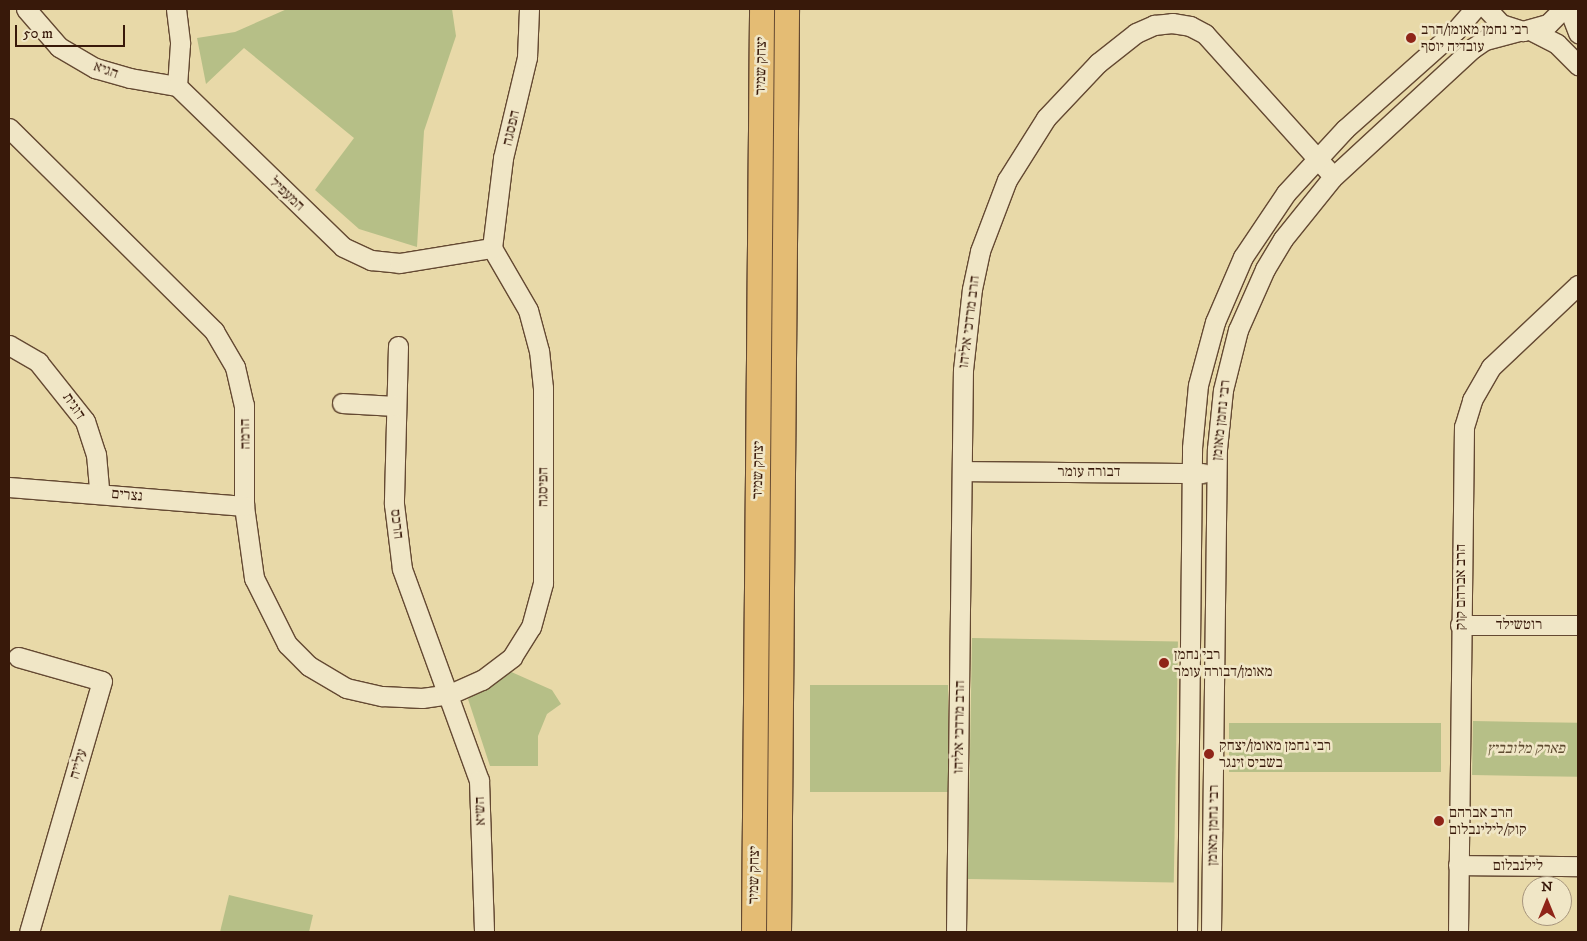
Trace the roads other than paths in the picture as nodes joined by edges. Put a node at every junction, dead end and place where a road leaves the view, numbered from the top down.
1 (26, 9) edge
2 (176, 9) edge
3 (529, 9) edge
4 (762, 9) edge
5 (787, 9) edge
6 (1474, 9) edge
7 (1487, 9) edge
8 (1563, 9) edge
9 (1569, 9) edge
10 (1525, 31) junction
11 (1578, 33) edge
12 (1578, 65) edge
13 (176, 86) junction
14 (9, 128) edge
15 (1316, 158) junction
16 (1333, 176) junction
17 (492, 248) junction
18 (1578, 286) edge
19 (9, 345) edge
20 (398, 346) dead end
21 (342, 403) dead end
22 (395, 406) junction
23 (962, 472) junction
24 (1192, 473) junction
25 (1216, 473) junction
26 (9, 487) edge
27 (99, 492) junction
28 (244, 506) junction
29 (1460, 625) junction
30 (1578, 625) edge
31 (18, 657) dead end
32 (450, 694) junction
33 (1458, 865) junction
34 (1578, 866) edge
35 (29, 932) edge
36 (484, 932) edge
37 (754, 932) edge
38 (779, 932) edge
39 (956, 932) edge
40 (1187, 932) edge
41 (1211, 932) edge
42 (1458, 932) edge

1 - 13 street, הגיא
2 - 13 street
3 - 17 street, הפסגה
4 - 37 main road, יצחק שמיר
5 - 38 main road, יצחק שמיר
6 - 15 street, רבי נחמן מאומן
7 - 10 street
8 - 10 street, רבי נחמן מאומן
9 - 11 street
10 - 12 street
10 - 16 street, רבי נחמן מאומן
13 - 17 street, המעפיל
14 - 28 street, הרמה
15 - 16 street, הרב מרדכי אליהו
15 - 23 street, הרב מרדכי אליהו
15 - 24 street, רבי נחמן מאומן
16 - 25 street, רבי נחמן מאומן
17 - 32 street, הפיסגה
18 - 29 street, הרב אברהם קוק
19 - 27 street, דוגית
20 - 22 street, הרכס
21 - 22 street
22 - 32 street, הרכס
23 - 24 street, דבורה עומר
23 - 39 street, הרב מרדכי אליהו
24 - 25 street, דבורה עומר
24 - 40 street, רבי נחמן מאומן
25 - 41 street, רבי נחמן מאומן
26 - 27 street, נצרים
27 - 28 street, נצרים
28 - 32 street, הרמה
29 - 30 street, רוטשילד
29 - 33 street, הרב אברהם קוק
31 - 35 street, עלייה
32 - 36 street, השיא
33 - 34 street, לילנבלום
33 - 42 street, הרב אברהם קוק

